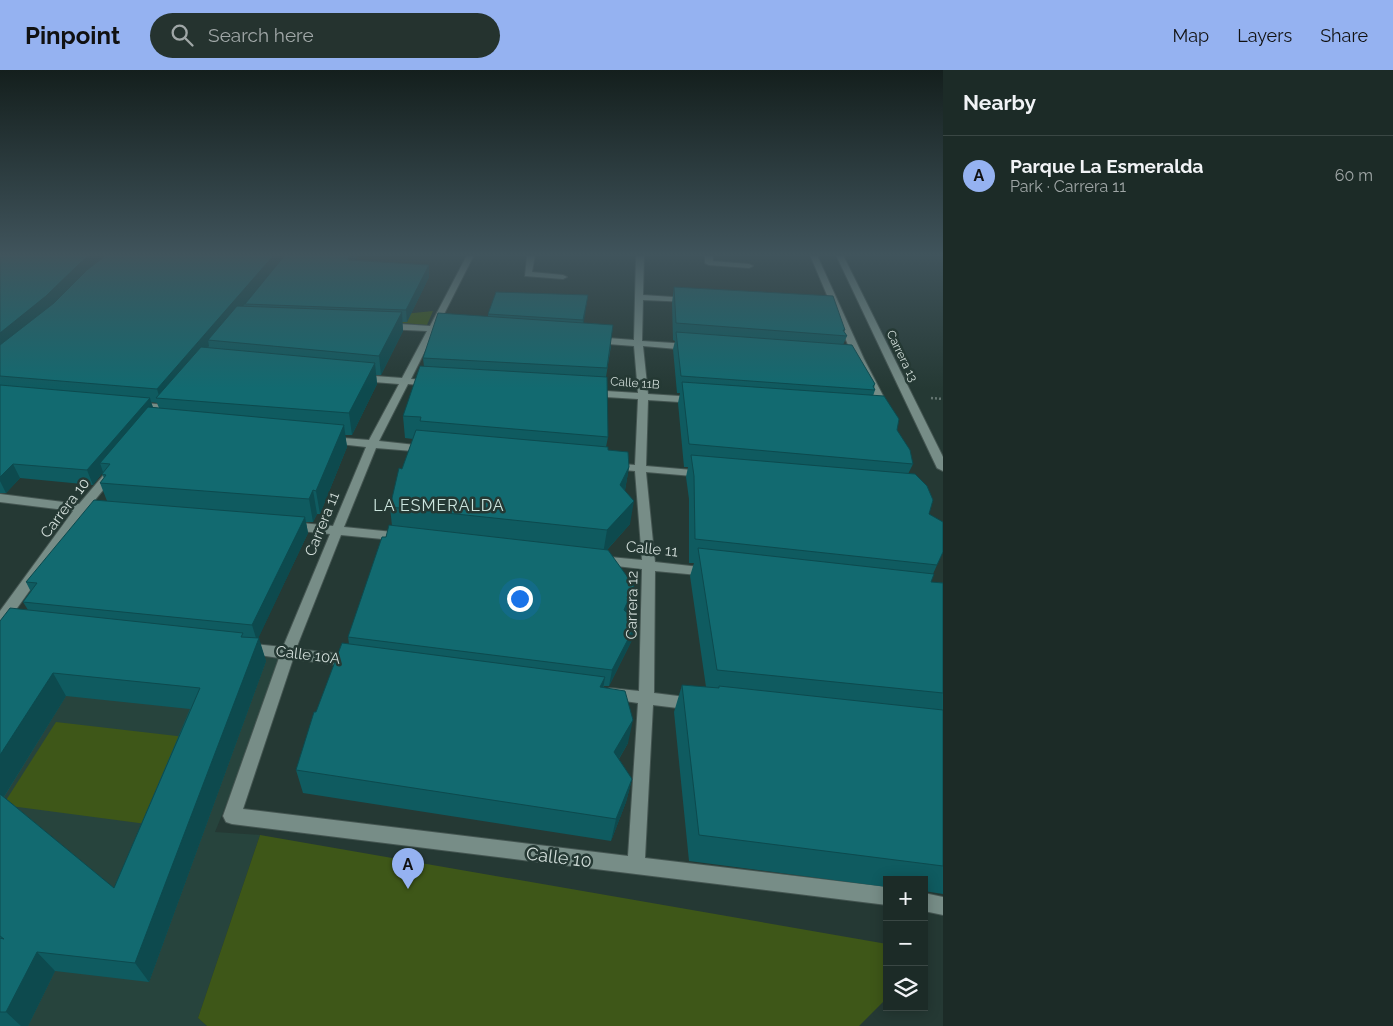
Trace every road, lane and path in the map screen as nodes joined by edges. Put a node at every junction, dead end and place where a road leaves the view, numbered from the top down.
1 (448, 300) edge
2 (639, 300) edge
3 (690, 300) edge
4 (698, 300) edge
5 (828, 300) edge
6 (860, 300) edge
7 (374, 325) edge
8 (433, 328) junction
9 (452, 330) edge
10 (589, 340) edge
11 (638, 343) junction
12 (696, 347) edge
13 (355, 377) edge
14 (403, 382) junction
15 (441, 384) edge
16 (576, 392) edge
17 (643, 396) junction
18 (702, 400) edge
19 (127, 404) edge
20 (885, 417) edge
21 (156, 418) edge
22 (324, 439) edge
23 (372, 444) junction
24 (441, 450) edge
25 (600, 465) edge
26 (116, 467) edge
27 (640, 468) junction
28 (943, 468) edge
29 (719, 476) edge
30 (0, 498) edge
31 (81, 509) junction
32 (111, 512) edge
33 (278, 525) edge
34 (338, 530) junction
35 (415, 539) edge
36 (591, 559) edge
37 (649, 565) junction
38 (718, 573) edge
39 (0, 622) edge
40 (20, 624) edge
41 (228, 646) edge
42 (288, 652) junction
43 (365, 662) edge
44 (597, 692) edge
45 (646, 699) junction
46 (705, 705) edge
47 (232, 816) joint
48 (636, 866) junction
49 (883, 896) edge
50 (928, 903) edge
51 (943, 906) edge

1 - 8 street, Carrera 11
2 - 11 street, Carrera 12
3 - 4 street
5 - 20 street
6 - 28 street, Carrera 13
7 - 8 street
8 - 9 street
8 - 14 street, Carrera 11
10 - 11 street
11 - 12 street
11 - 17 street, Carrera 12
13 - 14 street
14 - 15 street
14 - 23 street, Carrera 11
16 - 17 street, Calle 11B
17 - 18 street, Calle 11B
17 - 27 street, Carrera 12
19 - 21 street
22 - 23 street
23 - 24 street
23 - 34 street, Carrera 11
25 - 27 street
26 - 31 street, Carrera 10
27 - 29 street
27 - 37 street, Carrera 12
30 - 31 street
31 - 32 street
31 - 39 street, Carrera 10
33 - 34 street
34 - 35 street
34 - 42 street, Carrera 11
36 - 37 street, Calle 11
37 - 38 street, Calle 11
37 - 45 street, Carrera 12
39 - 40 street
41 - 42 street, Calle 10A
42 - 43 street, Calle 10A
42 - 47 street, Carrera 11
44 - 45 street
45 - 46 street
45 - 48 street, Carrera 12
47 - 48 street, Calle 10
48 - 49 street, Calle 10
50 - 51 street

